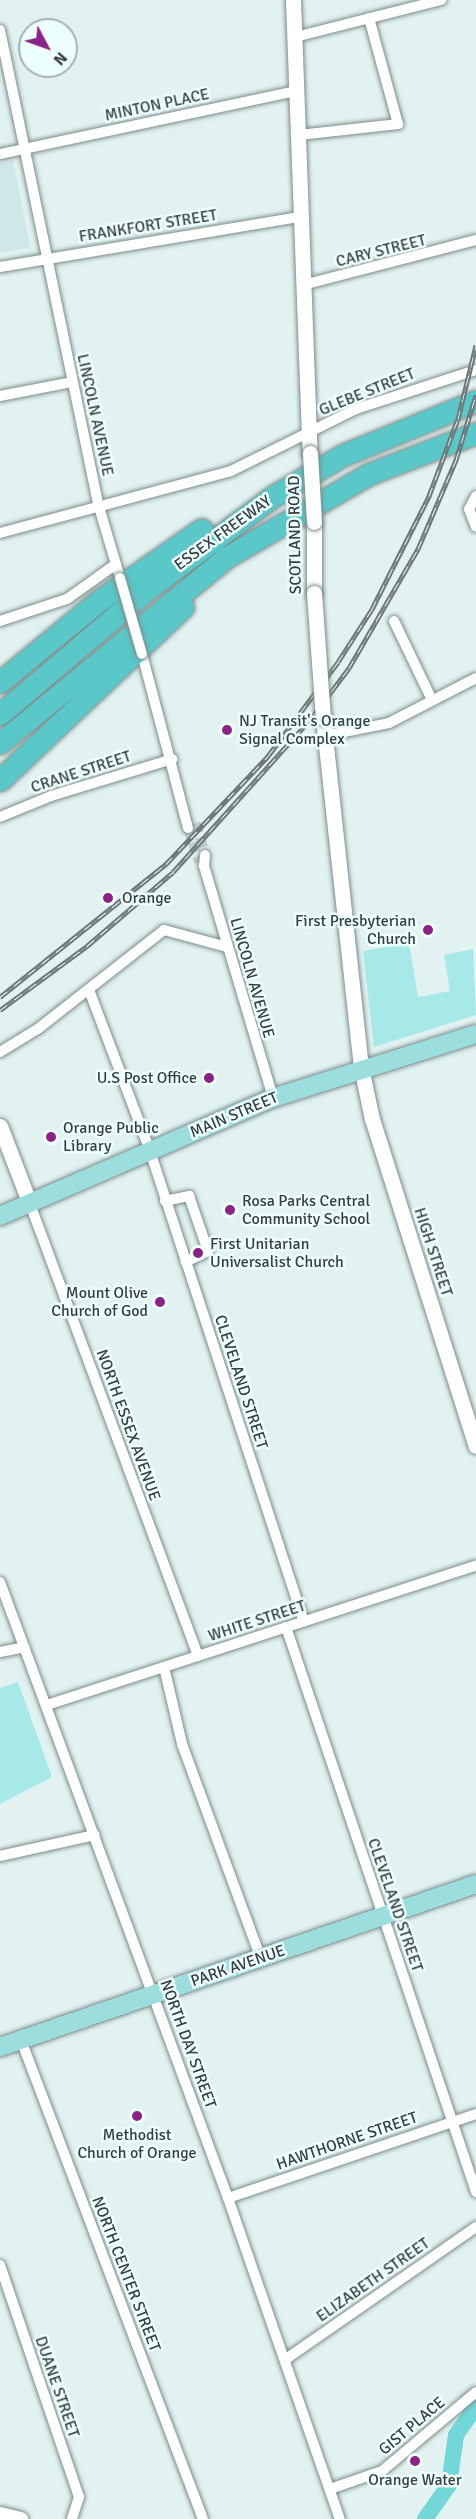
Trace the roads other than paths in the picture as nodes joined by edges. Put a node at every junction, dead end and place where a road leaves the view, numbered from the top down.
1 (293, 0) edge
2 (441, 0) edge
3 (369, 18) junction
4 (0, 30) edge
5 (295, 37) junction
6 (296, 91) junction
7 (299, 135) junction
8 (24, 149) junction
9 (0, 154) edge
10 (300, 217) junction
11 (473, 244) edge
12 (47, 258) junction
13 (0, 267) edge
14 (303, 285) junction
15 (476, 362) edge
16 (476, 370) edge
17 (438, 380) junction
18 (72, 382) junction
19 (0, 396) edge
20 (476, 401) edge
21 (309, 433) junction
22 (476, 433) edge
23 (343, 455) junction
24 (476, 496) edge
25 (99, 507) junction
26 (281, 522) junction
27 (476, 527) edge
28 (0, 533) edge
29 (116, 564) junction
30 (0, 621) edge
31 (394, 621) dead end
32 (476, 678) edge
33 (0, 682) edge
34 (432, 700) junction
35 (0, 714) edge
36 (324, 736) junction
37 (0, 743) edge
38 (173, 759) junction
39 (0, 780) edge
40 (0, 817) edge
41 (192, 825) tunnel mouth
42 (202, 861) tunnel mouth
43 (227, 947) junction
44 (90, 990) junction
45 (476, 1034) edge
46 (0, 1053) edge
47 (360, 1067) junction
48 (273, 1098) junction
49 (0, 1126) edge
50 (150, 1151) junction
51 (165, 1201) junction
52 (30, 1203) junction
53 (0, 1216) edge
54 (185, 1262) junction
55 (476, 1446) edge
56 (476, 1566) edge
57 (0, 1582) edge
58 (304, 1621) junction
59 (286, 1627) junction
60 (25, 1647) junction
61 (0, 1652) edge
62 (198, 1656) junction
63 (164, 1667) junction
64 (47, 1705) junction
65 (95, 1835) junction
66 (0, 1856) edge
67 (476, 1884) edge
68 (383, 1916) junction
69 (261, 1959) junction
70 (154, 1995) junction
71 (21, 2040) junction
72 (0, 2047) edge
73 (476, 2114) edge
74 (453, 2122) junction
75 (476, 2192) edge
76 (228, 2198) junction
77 (476, 2227) edge
78 (0, 2265) edge
79 (286, 2359) junction
80 (476, 2392) edge
81 (330, 2489) junction
82 (0, 2514) edge
83 (20, 2519) edge
84 (72, 2519) edge
85 (203, 2519) edge
86 (340, 2519) edge

1 - 5 main road, SCOTLAND ROAD
2 - 3 street
3 - 5 street
3 - 7 street
4 - 8 street, LINCOLN AVENUE
5 - 6 main road, SCOTLAND ROAD
6 - 7 main road, SCOTLAND ROAD
6 - 8 street, MINTON PLACE
7 - 10 main road, SCOTLAND ROAD
8 - 9 street, MINTON PLACE
8 - 12 street, LINCOLN AVENUE
10 - 12 street, FRANKFORT STREET
10 - 14 main road, SCOTLAND ROAD
11 - 14 street, CARY STREET
12 - 13 street, FRANKFORT STREET
12 - 18 street, LINCOLN AVENUE
14 - 21 main road, SCOTLAND ROAD
15 - 17 street, GLEBE STREET
16 - 17 street, GLEBE STREET
17 - 21 street, GLEBE STREET
18 - 19 street
18 - 25 street, LINCOLN AVENUE
20 - 23 highway, ESSEX FREEWAY
21 - 25 street, GLEBE STREET
21 - 36 main road, SCOTLAND ROAD, bridge
22 - 26 highway, ESSEX FREEWAY
23 - 33 highway
23 - 35 highway, ESSEX FREEWAY
24 - 27 street
25 - 28 street, GLEBE STREET
25 - 29 street, LINCOLN AVENUE
26 - 37 highway, ESSEX FREEWAY
26 - 39 highway
29 - 30 street
29 - 38 street, LINCOLN AVENUE, bridge
31 - 34 street
32 - 34 street
34 - 36 street
36 - 47 main road, SCOTLAND ROAD
38 - 40 street, CRANE STREET
38 - 41 street, LINCOLN AVENUE
42 - 43 street, LINCOLN AVENUE
43 - 44 street
43 - 48 street, LINCOLN AVENUE
44 - 46 street
44 - 50 street, CLEVELAND STREET
45 - 47 main road, MAIN STREET
47 - 48 main road, MAIN STREET
47 - 55 main road, HIGH STREET
48 - 50 main road, MAIN STREET
49 - 52 main road
50 - 51 street, CLEVELAND STREET
50 - 52 main road, MAIN STREET
51 - 54 street, CLEVELAND STREET
51 - 54 street
52 - 53 main road, MAIN STREET
52 - 62 street, NORTH ESSEX AVENUE
54 - 58 street, CLEVELAND STREET
56 - 58 street, WHITE STREET
57 - 60 street, NORTH DAY STREET
58 - 59 street, WHITE STREET
59 - 62 street, WHITE STREET
59 - 68 street, CLEVELAND STREET
60 - 61 street
60 - 64 street, NORTH DAY STREET
62 - 63 street, WHITE STREET
63 - 64 street, WHITE STREET
63 - 69 street
64 - 65 street, NORTH DAY STREET
65 - 66 street
65 - 70 street, NORTH DAY STREET
67 - 68 main road, PARK AVENUE
68 - 69 main road, PARK AVENUE
68 - 74 street, CLEVELAND STREET
69 - 70 main road, PARK AVENUE
70 - 71 main road, PARK AVENUE
70 - 76 street, NORTH DAY STREET
71 - 72 main road, PARK AVENUE
71 - 85 street, NORTH CENTER STREET
73 - 74 street, HAWTHORNE STREET
74 - 75 street, CLEVELAND STREET
74 - 76 street, HAWTHORNE STREET
76 - 79 street, NORTH DAY STREET
77 - 79 street, ELIZABETH STREET
78 - 84 street, DUANE STREET
79 - 81 street, NORTH DAY STREET
80 - 81 street, GIST PLACE
81 - 86 street, NORTH DAY STREET
82 - 83 main road

